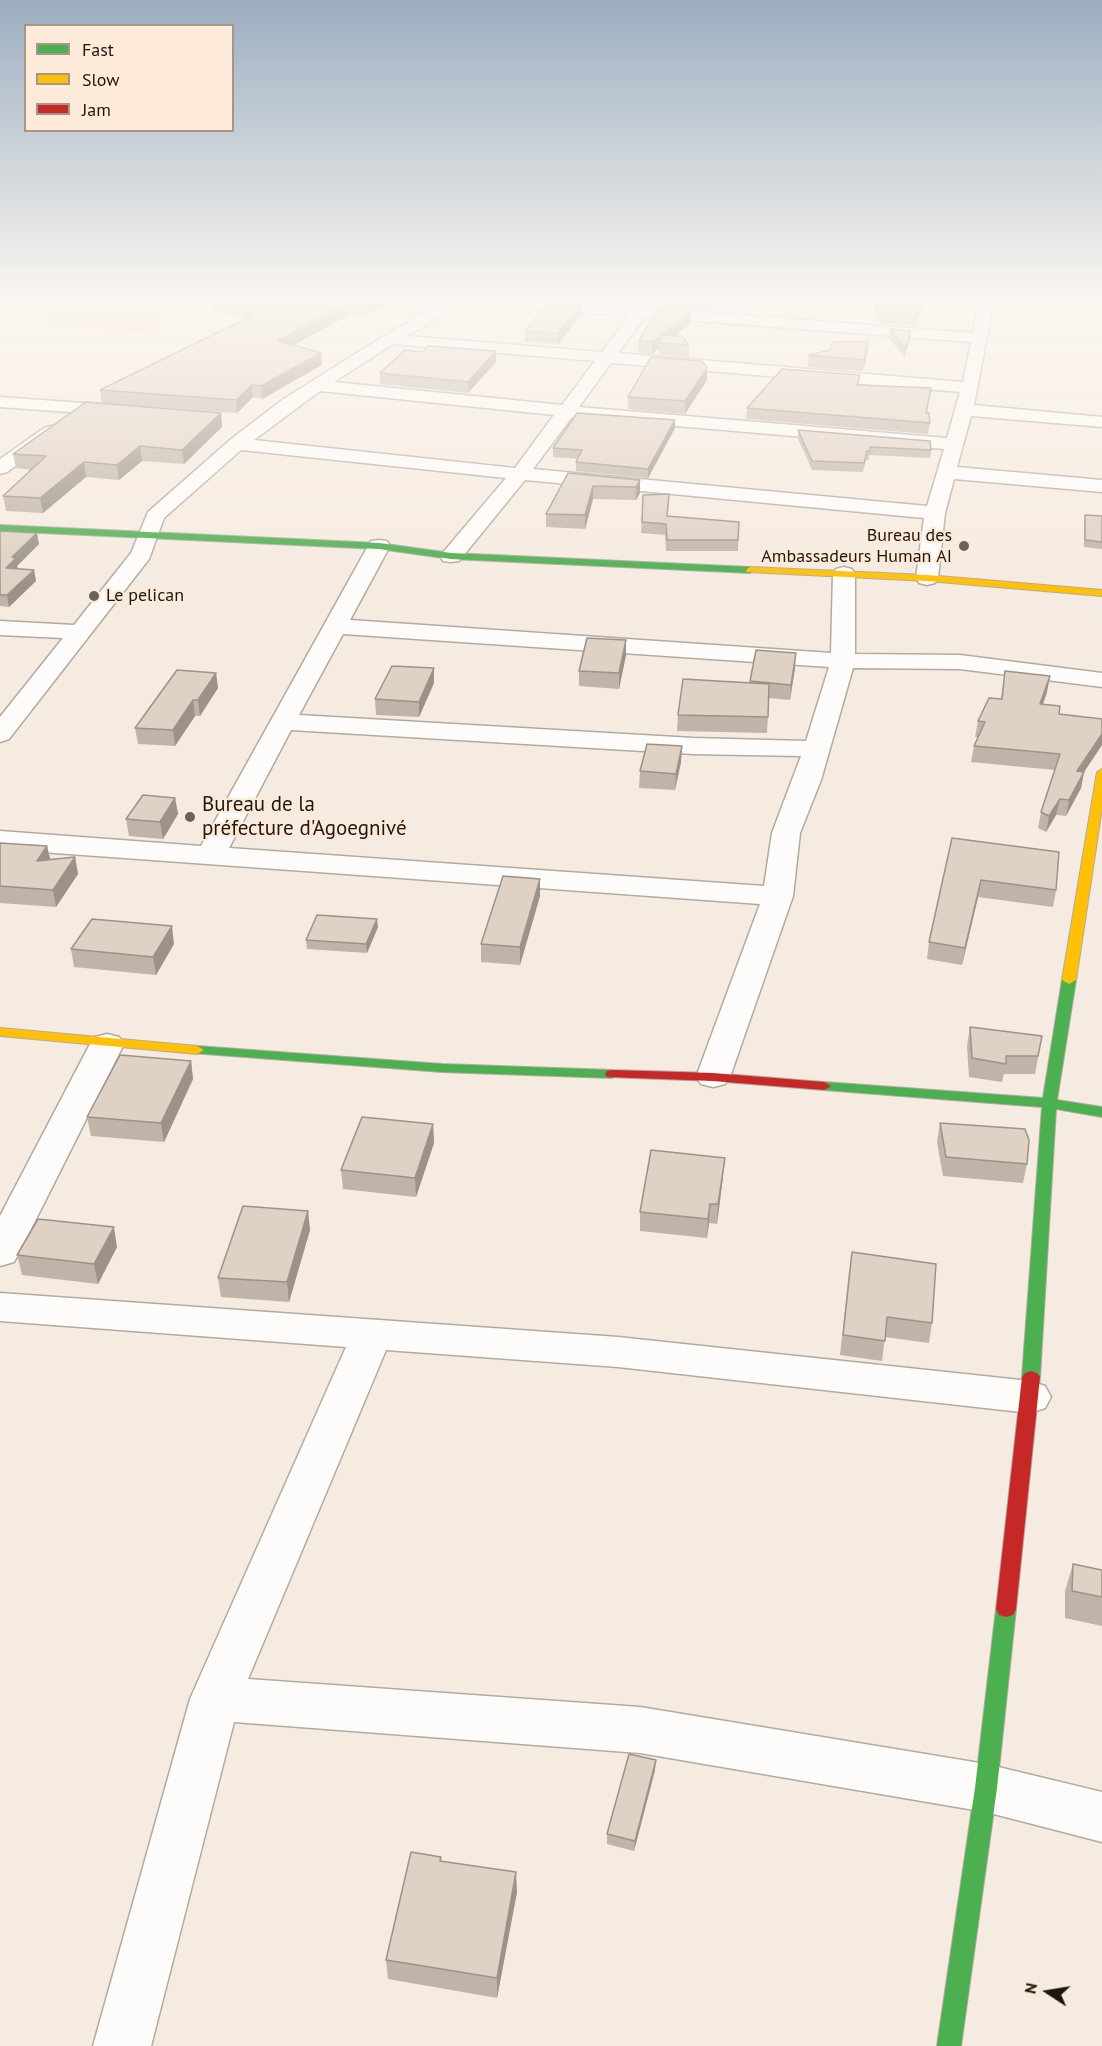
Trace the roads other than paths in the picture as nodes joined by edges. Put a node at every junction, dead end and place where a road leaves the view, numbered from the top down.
1 (305, 394) edge
2 (402, 394) edge
3 (578, 394) edge
4 (968, 394) edge
5 (0, 402) edge
6 (84, 408) junction
7 (964, 410) junction
8 (566, 411) junction
9 (143, 413) edge
10 (238, 421) dead end
11 (1102, 422) edge
12 (262, 423) junction
13 (237, 444) junction
14 (953, 444) junction
15 (0, 468) edge
16 (946, 472) junction
17 (520, 474) junction
18 (1102, 486) edge
19 (934, 513) junction
20 (0, 528) edge
21 (147, 536) junction
22 (379, 546) junction
23 (451, 555) junction
24 (844, 574) junction
25 (927, 578) junction
26 (1102, 593) edge
27 (335, 626) junction
28 (0, 628) edge
29 (81, 632) junction
30 (843, 661) junction
31 (1102, 680) edge
32 (283, 722) junction
33 (0, 734) edge
34 (817, 749) junction
35 (1102, 772) edge
36 (0, 840) edge
37 (211, 854) junction
38 (778, 896) junction
39 (0, 1032) edge
40 (107, 1044) junction
41 (713, 1077) junction
42 (1049, 1103) junction
43 (1102, 1112) edge
44 (0, 1253) edge
45 (0, 1307) edge
46 (373, 1334) junction
47 (1030, 1397) junction
48 (215, 1699) junction
49 (986, 1788) junction
50 (1102, 1817) edge
51 (122, 2046) edge
52 (949, 2046) edge

1 - 12 street
2 - 8 street
3 - 8 street
4 - 7 street
5 - 6 street
6 - 9 street
6 - 15 street
7 - 11 street
7 - 14 street
8 - 14 street
8 - 17 street
10 - 12 street
12 - 13 street
13 - 17 street
13 - 21 street
14 - 16 street
16 - 18 street
16 - 19 street
17 - 19 street
17 - 23 street
19 - 25 street
20 - 21 street
21 - 22 street
21 - 29 street
22 - 23 street
22 - 27 street
23 - 24 street
24 - 25 street
24 - 30 street
25 - 26 street
27 - 30 street
27 - 32 street
28 - 29 street
29 - 33 street
30 - 31 street
30 - 34 street
32 - 34 street
32 - 37 street
34 - 38 street
35 - 42 street
36 - 37 street
37 - 38 street
38 - 41 street
39 - 40 street
40 - 41 street
40 - 44 street
41 - 42 street
42 - 43 street
42 - 47 street
45 - 46 street
46 - 47 street
46 - 48 street
47 - 49 street
48 - 49 street
48 - 51 street
49 - 50 street
49 - 52 street

